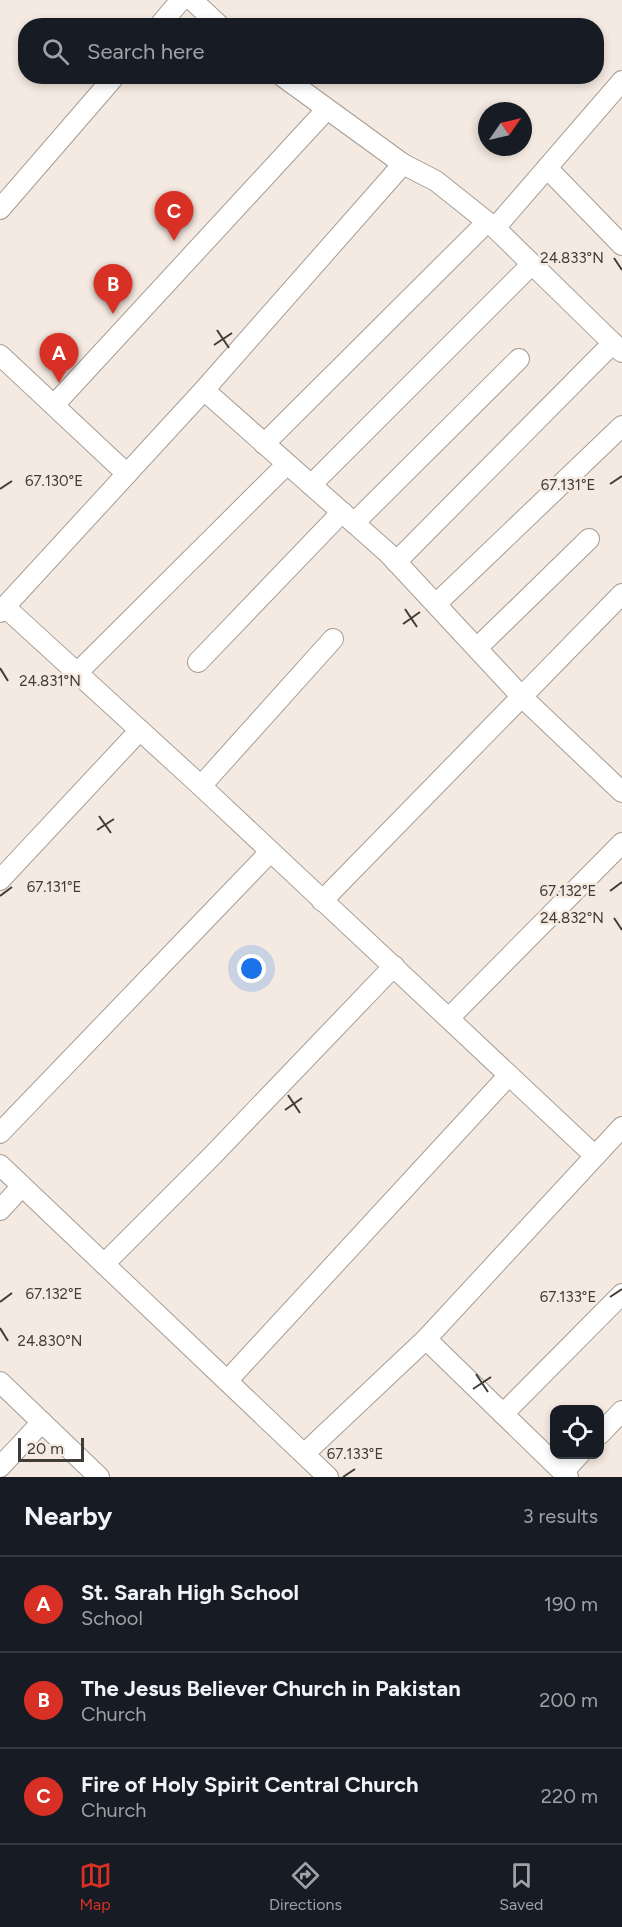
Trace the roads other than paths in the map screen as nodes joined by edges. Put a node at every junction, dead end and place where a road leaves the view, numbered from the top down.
1 (181, 0) edge
2 (192, 0) edge
3 (166, 18) edge
4 (211, 18) edge
5 (622, 81) edge
6 (107, 84) edge
7 (293, 84) edge
8 (327, 109) junction
9 (404, 164) junction
10 (547, 168) junction
11 (0, 209) edge
12 (491, 225) junction
13 (622, 245) edge
14 (532, 264) junction
15 (617, 347) edge
16 (0, 356) edge
17 (519, 359) dead end
18 (204, 390) junction
19 (54, 405) junction
20 (622, 426) edge
21 (264, 444) junction
22 (287, 464) junction
23 (127, 474) junction
24 (310, 485) junction
25 (348, 518) junction
26 (589, 539) dead end
27 (396, 562) junction
28 (622, 594) edge
29 (436, 604) junction
30 (2, 610) edge
31 (333, 639) dead end
32 (477, 648) junction
33 (198, 662) dead end
34 (77, 673) junction
35 (522, 696) junction
36 (140, 730) junction
37 (201, 786) junction
38 (622, 792) edge
39 (622, 843) edge
40 (270, 852) junction
41 (0, 880) edge
42 (322, 901) junction
43 (394, 966) junction
44 (449, 1018) junction
45 (509, 1075) junction
46 (622, 1127) edge
47 (0, 1133) edge
48 (594, 1155) junction
49 (0, 1165) edge
50 (22, 1186) junction
51 (0, 1210) edge
52 (104, 1264) junction
53 (622, 1294) edge
54 (426, 1339) junction
55 (227, 1381) junction
56 (0, 1382) edge
57 (622, 1411) edge
58 (503, 1414) junction
59 (42, 1422) junction
60 (604, 1430) edge
61 (304, 1454) junction
62 (577, 1459) edge
63 (0, 1467) edge
64 (565, 1474) edge
65 (99, 1477) edge
66 (328, 1477) edge

1 - 3 street
2 - 4 street
5 - 10 street
6 - 11 street
7 - 8 street
8 - 9 street
8 - 19 street
9 - 12 street
9 - 18 street
10 - 12 street
10 - 13 street
12 - 14 street
12 - 21 street
14 - 15 street
14 - 24 street
15 - 27 street
16 - 19 street
17 - 25 street
18 - 21 street
18 - 23 street
19 - 23 street
20 - 29 street
21 - 22 street
22 - 24 street
22 - 34 street
23 - 30 street
24 - 25 street
25 - 27 street
25 - 33 street
26 - 32 street
27 - 29 street
28 - 35 street
29 - 32 street
30 - 34 street
31 - 37 street
32 - 35 street
34 - 36 street
35 - 38 street
35 - 42 street
36 - 37 street
36 - 41 street
37 - 40 street
39 - 44 street
40 - 42 street
40 - 47 street
42 - 43 street
43 - 44 street
43 - 52 street
44 - 45 street
45 - 48 street
45 - 55 street
46 - 48 street
48 - 54 street
49 - 50 street
50 - 51 street
50 - 52 street
52 - 55 street
53 - 58 street
54 - 58 street
54 - 61 street
55 - 61 street
56 - 59 street
57 - 60 street
58 - 64 street
59 - 63 street
59 - 65 street
61 - 66 street
62 - 64 street

